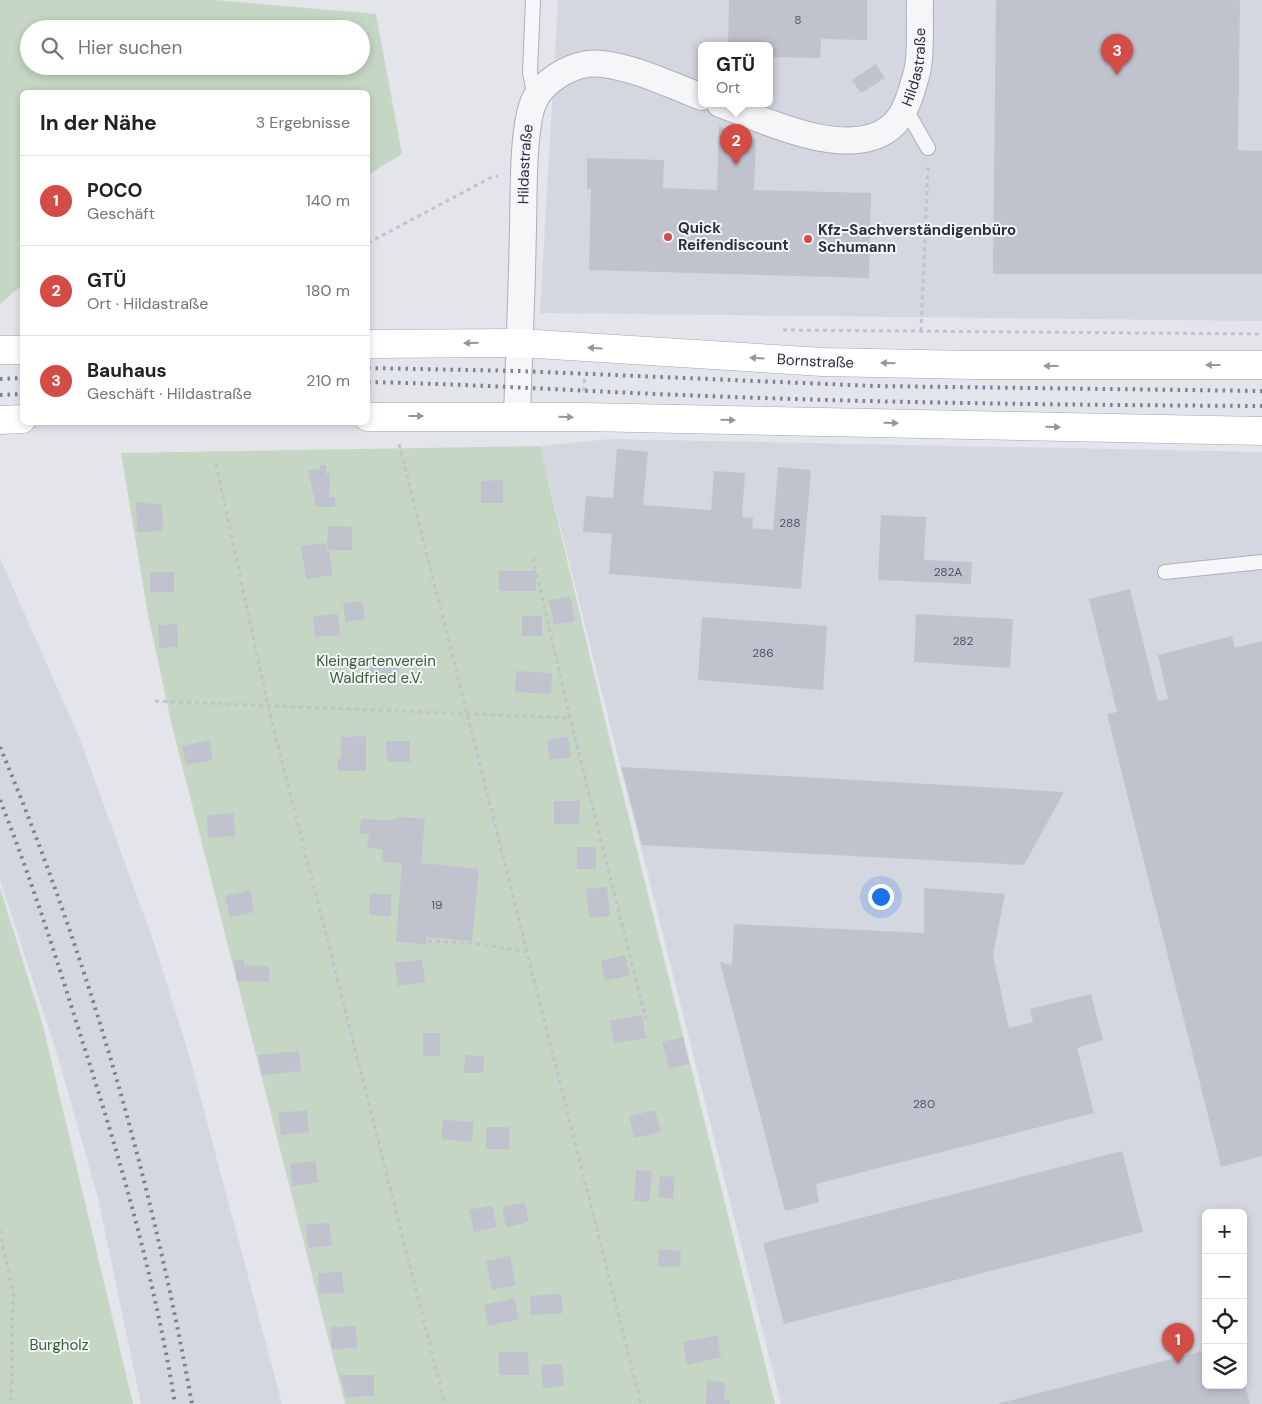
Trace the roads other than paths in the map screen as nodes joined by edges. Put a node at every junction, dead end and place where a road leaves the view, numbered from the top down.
1 (533, 0) edge
2 (920, 0) edge
3 (698, 96) edge
4 (535, 98) junction
5 (728, 107) edge
6 (905, 108) junction
7 (928, 148) road end
8 (520, 343) junction
9 (370, 344) edge
10 (0, 350) edge
11 (20, 350) edge
12 (1262, 365) edge
13 (380, 416) edge
14 (517, 416) junction
15 (0, 420) edge
16 (20, 420) edge
17 (1262, 431) edge
18 (1262, 562) edge
19 (1166, 572) dead end

1 - 4 lane
2 - 6 street, Hildastraße
3 - 4 street
4 - 8 street, Hildastraße
5 - 6 street, Hildastraße
6 - 7 lane
8 -> 9 main road, Bornstraße
12 -> 8 main road, Bornstraße
8 - 14 street, Hildastraße
10 - 11 main road
13 -> 14 main road
14 -> 17 main road
15 - 16 main road
18 - 19 lane

